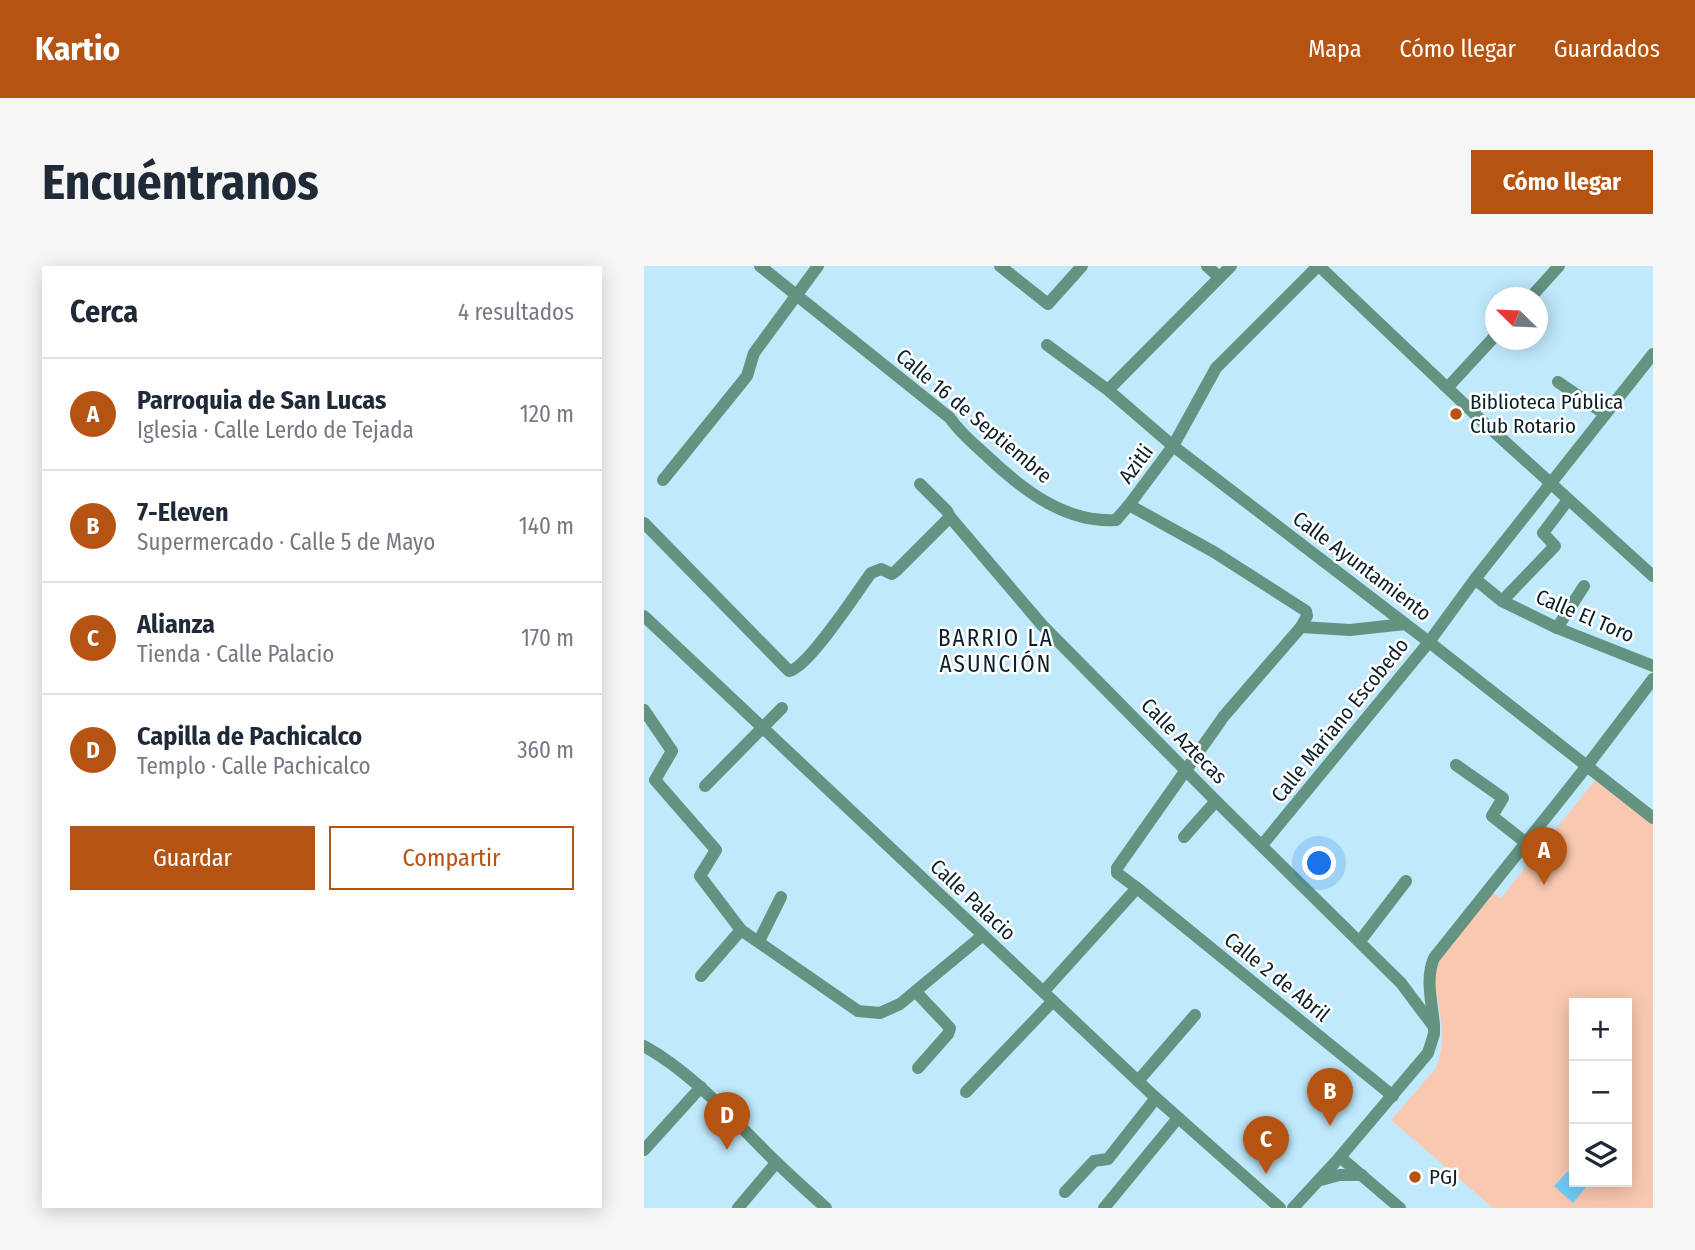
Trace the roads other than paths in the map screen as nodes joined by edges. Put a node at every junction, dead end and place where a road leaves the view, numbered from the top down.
1 (760, 266) edge
2 (818, 266) edge
3 (1000, 266) edge
4 (1082, 266) edge
5 (1207, 266) edge
6 (1231, 266) edge
7 (1319, 266) edge
8 (1559, 266) edge
9 (1219, 277) junction
10 (1540, 287) edge
11 (796, 294) junction
12 (1047, 345) dead end
13 (1485, 347) edge
14 (1653, 354) edge
15 (1558, 382) dead end
16 (1448, 387) junction
17 (1108, 390) junction
18 (1605, 414) junction
19 (1174, 446) junction
20 (663, 480) dead end
21 (1550, 483) junction
22 (920, 484) dead end
23 (1568, 500) junction
24 (1129, 505) junction
25 (950, 517) junction
26 (644, 523) edge
27 (1653, 576) edge
28 (1475, 579) junction
29 (1584, 586) dead end
30 (1502, 601) junction
31 (644, 616) edge
32 (1405, 624) junction
33 (1301, 627) junction
34 (1557, 628) junction
35 (1429, 642) junction
36 (1653, 666) edge
37 (1653, 679) edge
38 (782, 708) dead end
39 (644, 710) edge
40 (763, 727) junction
41 (1456, 765) dead end
42 (1587, 766) junction
43 (1186, 770) junction
44 (705, 786) dead end
45 (1216, 801) junction
46 (1653, 818) edge
47 (1184, 837) dead end
48 (1525, 842) junction
49 (1262, 845) junction
50 (1406, 881) dead end
51 (1137, 888) junction
52 (780, 897) dead end
53 (741, 930) junction
54 (982, 936) junction
55 (759, 941) junction
56 (1360, 941) junction
57 (701, 976) dead end
58 (1044, 991) junction
59 (916, 992) junction
60 (1053, 1001) junction
61 (1195, 1015) dead end
62 (1434, 1027) junction
63 (644, 1045) edge
64 (918, 1068) dead end
65 (1138, 1081) junction
66 (701, 1087) junction
67 (966, 1092) dead end
68 (1393, 1096) junction
69 (1156, 1098) junction
70 (1178, 1118) junction
71 (644, 1150) edge
72 (1340, 1157) junction
73 (776, 1163) junction
74 (1362, 1175) junction
75 (1318, 1182) junction
76 (1065, 1192) dead end
77 (737, 1208) edge
78 (826, 1208) edge
79 (1104, 1208) edge
80 (1280, 1208) edge
81 (1293, 1208) edge
82 (1400, 1208) edge

1 - 11 street, Calle 16 de Septiembre
2 - 11 street
3 - 4 street
5 - 9 street
6 - 9 street
7 - 16 street
7 - 19 street, Azitli
8 - 10 street
9 - 17 street
11 - 20 street
11 - 24 street, Calle 16 de Septiembre
12 - 17 street, Calle Ayuntamiento
13 - 16 street
14 - 18 street, Calle Mariano Escobedo
15 - 18 street
16 - 21 street
17 - 19 street, Calle Ayuntamiento
18 - 21 street, Calle Mariano Escobedo
19 - 24 street, Azitli
19 - 32 street, Calle Ayuntamiento
21 - 23 street
21 - 28 street, Calle Mariano Escobedo
22 - 25 street, Calle Aztecas
23 - 27 street
23 - 30 street, Calle El Toro
24 - 33 street
25 - 26 street
25 - 43 street, Calle Aztecas
28 - 30 street, Calle El Toro
28 - 35 street, Calle Mariano Escobedo
29 - 34 street
30 - 34 street, Calle El Toro
31 - 40 street, Calle Palacio
32 - 33 street
32 - 35 street, Calle Ayuntamiento
33 - 43 street
34 - 36 street, Calle El Toro
35 - 42 street, Calle Ayuntamiento
35 - 49 street, Calle Mariano Escobedo
37 - 42 street
38 - 40 street
39 - 53 street
40 - 44 street
40 - 54 street, Calle Palacio
41 - 48 street
42 - 46 street, Calle Ayuntamiento
42 - 48 street
43 - 45 street, Calle Aztecas
43 - 51 street
45 - 47 street
45 - 49 street, Calle Aztecas
48 - 62 street
49 - 56 street, Calle Aztecas
50 - 56 street
51 - 58 street
51 - 68 street, Calle 2 de Abril
52 - 55 street
53 - 55 street
53 - 57 street
54 - 58 street, Calle Palacio
54 - 59 street
55 - 59 street
56 - 62 street, Calle Aztecas
58 - 60 street, Calle Palacio
59 - 64 street
60 - 65 street, Calle Palacio
60 - 67 street
61 - 65 street
62 - 68 street
63 - 66 street
65 - 69 street, Calle Palacio
66 - 71 street
66 - 73 street
68 - 72 street
69 - 70 street, Calle Palacio
69 - 76 street
70 - 79 street
70 - 80 street, Calle Palacio
72 - 74 street
72 - 75 street
73 - 77 street
73 - 78 street
74 - 75 street
74 - 82 street
75 - 81 street

